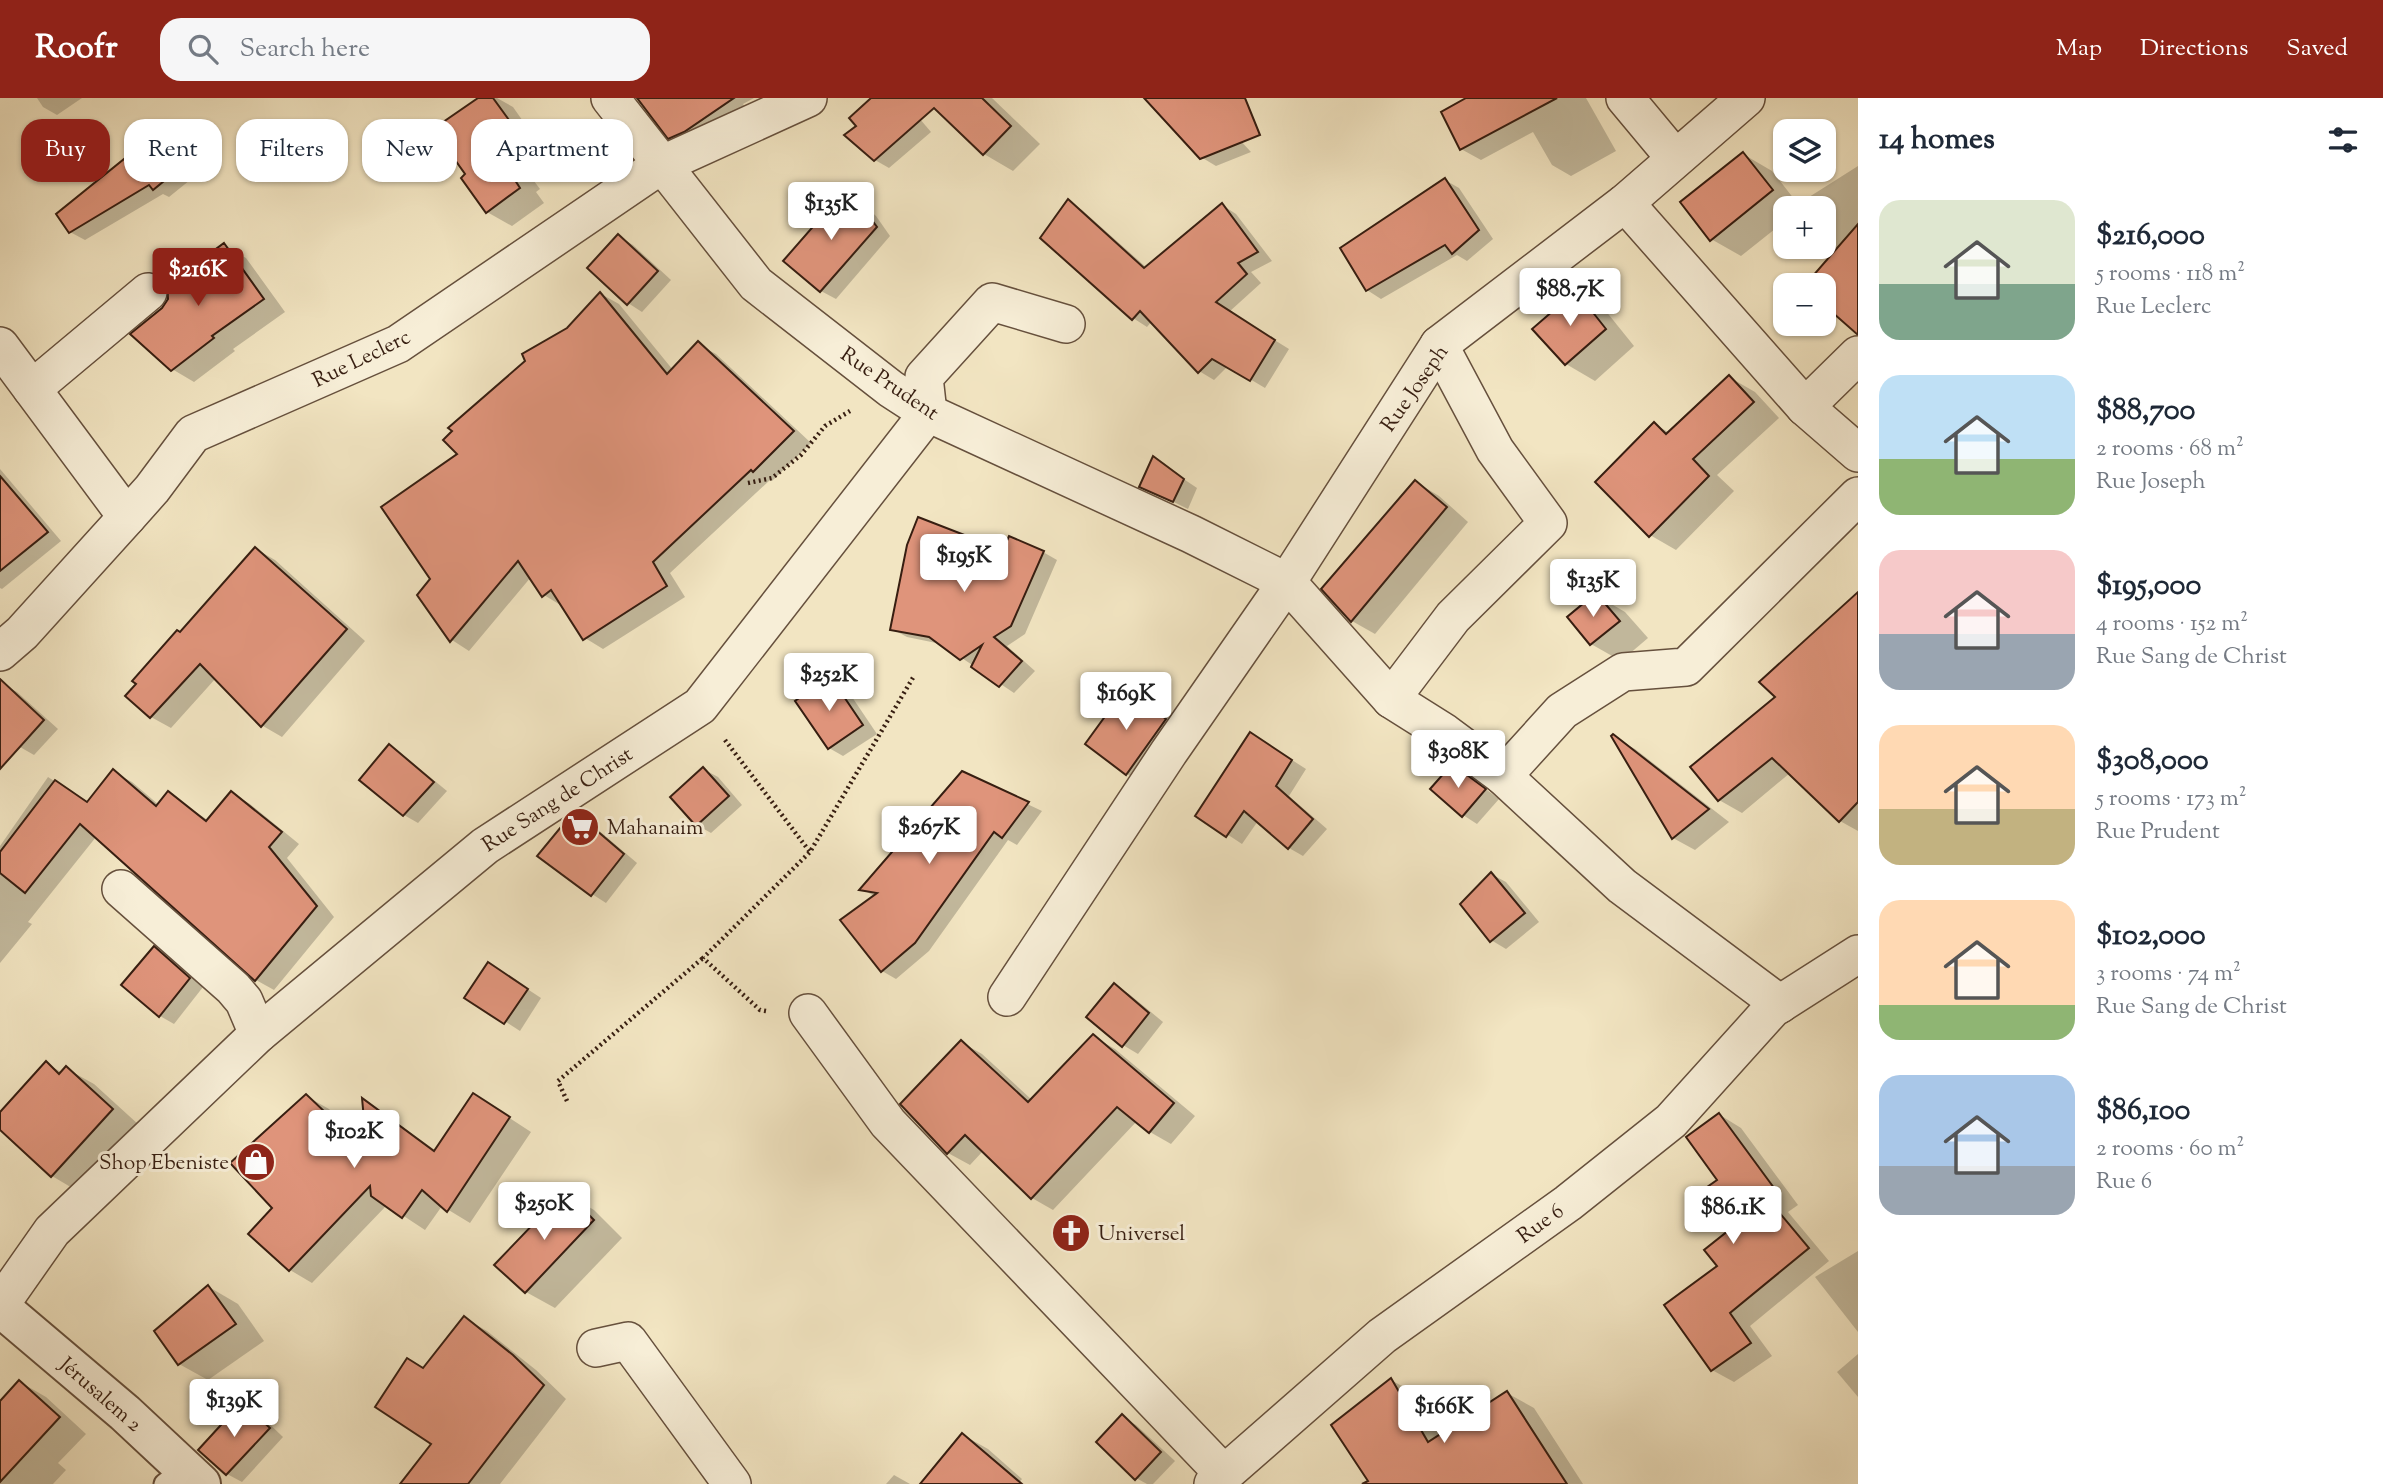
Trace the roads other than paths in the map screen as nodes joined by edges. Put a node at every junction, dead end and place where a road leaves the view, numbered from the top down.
1 (610, 98) edge
2 (808, 98) edge
3 (1625, 98) edge
4 (1746, 98) edge
5 (1675, 158) junction
6 (662, 165) junction
7 (1625, 203) junction
8 (148, 292) dead end
9 (1066, 324) dead end
10 (1439, 345) junction
11 (0, 346) edge
12 (1858, 355) edge
13 (32, 389) junction
14 (1805, 407) junction
15 (928, 413) junction
16 (1858, 453) edge
17 (1858, 496) edge
18 (127, 517) junction
19 (1287, 582) junction
20 (0, 652) edge
21 (1391, 699) junction
22 (1503, 776) junction
23 (121, 889) dead end
24 (1858, 954) edge
25 (1007, 997) dead end
26 (1780, 1004) junction
27 (808, 1013) road end
28 (258, 1034) junction
29 (0, 1306) edge
30 (596, 1348) dead end
31 (1218, 1478) edge
32 (183, 1479) edge
33 (732, 1484) edge

1 - 6 street, Rue Prudent
2 - 6 street, Rue Leclerc
3 - 5 street
4 - 5 street, Rue Joseph
5 - 7 street, Rue Joseph
6 - 15 street, Rue Prudent
6 - 18 street, Rue Leclerc
7 - 10 street, Rue Joseph
7 - 14 street
8 - 13 street
9 - 15 street
10 - 19 street, Rue Joseph
10 - 21 street
11 - 13 street
12 - 14 street
13 - 18 street
14 - 16 street
15 - 19 street, Rue Prudent
15 - 28 street, Rue Sang de Christ
17 - 22 street
18 - 20 street, Rue Leclerc
19 - 21 street
19 - 25 street, Rue Joseph
21 - 22 street
22 - 26 street
23 - 28 street
24 - 26 street, Rue 6
26 - 31 street, Rue 6
27 - 31 street
28 - 29 street, Rue Sang de Christ
29 - 32 street, Jérusalem 2
30 - 33 street

